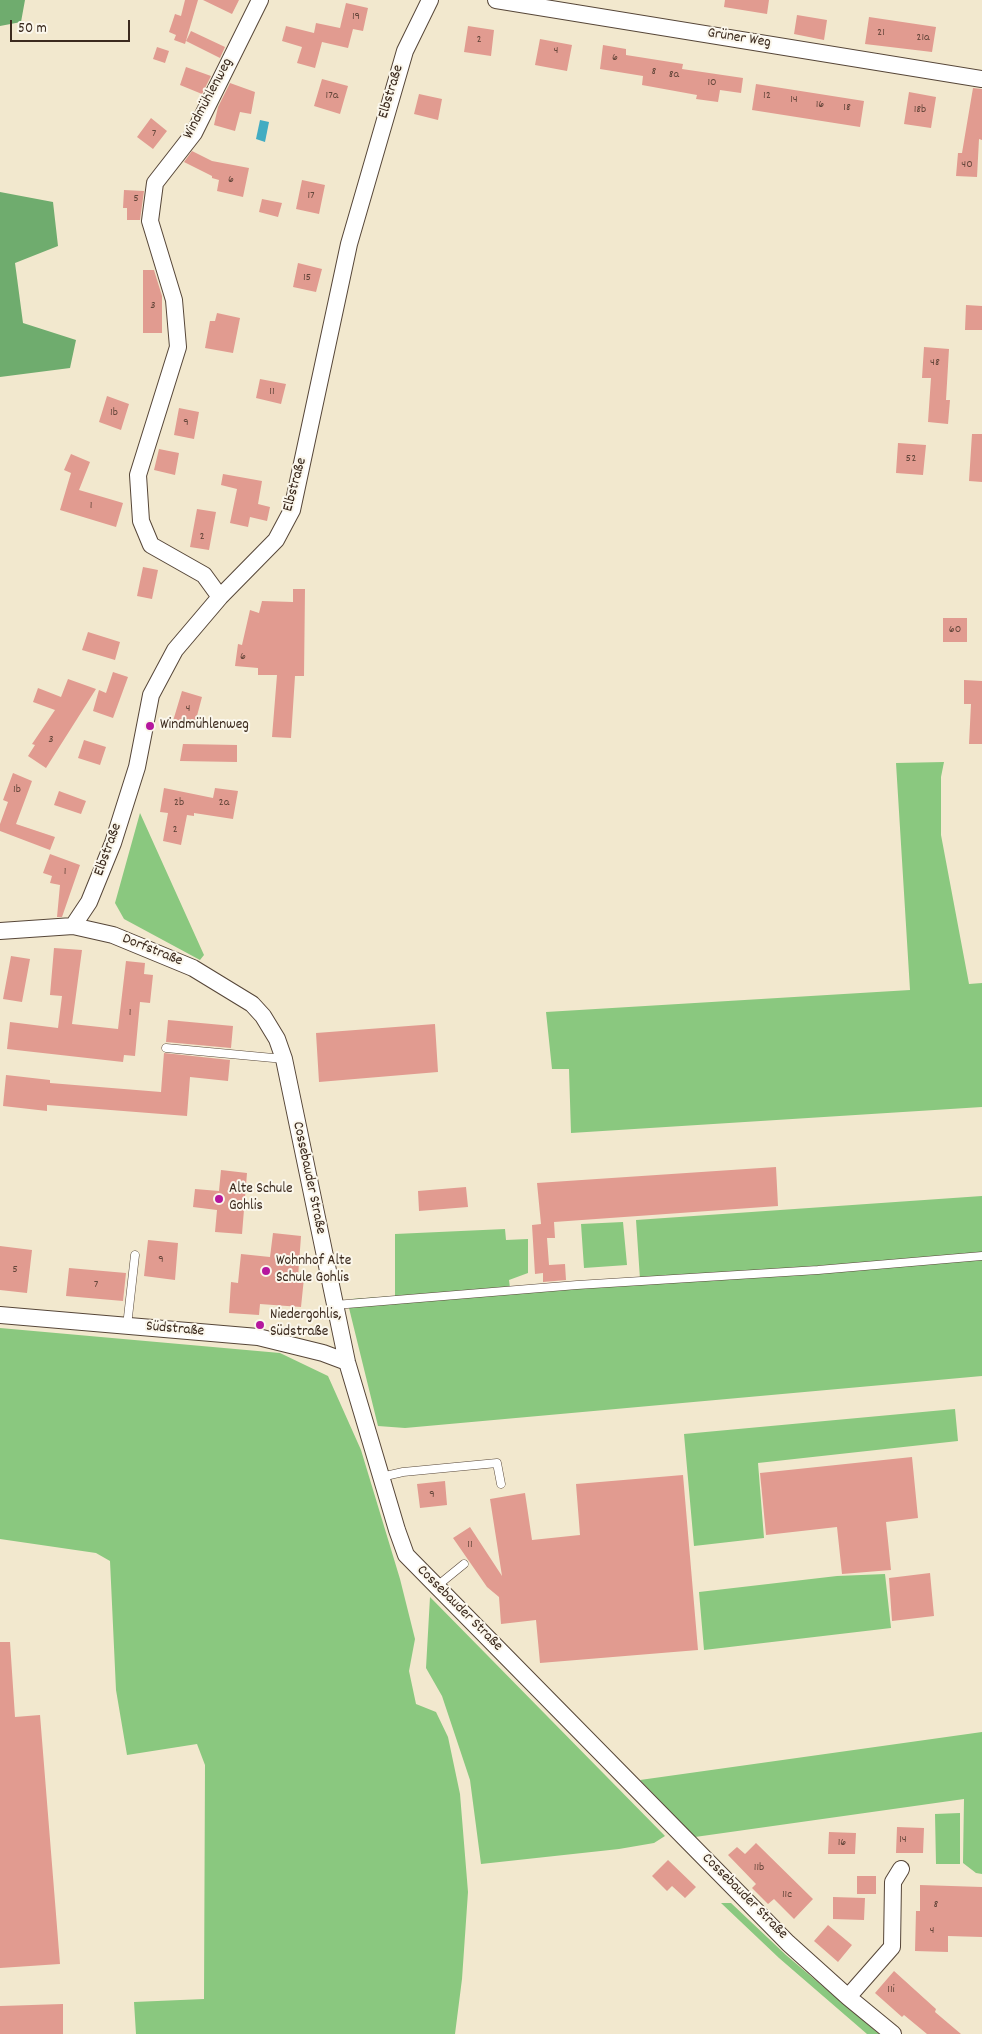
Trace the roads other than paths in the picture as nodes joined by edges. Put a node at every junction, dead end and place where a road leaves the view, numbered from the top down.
1 (260, 0) edge
2 (430, 0) edge
3 (496, 0) edge
4 (982, 79) edge
5 (220, 597) junction
6 (73, 926) junction
7 (0, 930) edge
8 (277, 1039) joint
9 (166, 1048) dead end
10 (284, 1059) junction
11 (135, 1255) dead end
12 (982, 1256) edge
13 (335, 1305) junction
14 (0, 1315) edge
15 (127, 1326) junction
16 (347, 1362) junction
17 (381, 1477) junction
18 (501, 1484) dead end
19 (464, 1564) dead end
20 (437, 1586) junction
21 (901, 1869) dead end
22 (848, 1997) junction
23 (893, 2034) edge

1 - 5 street, Windmühlenweg
2 - 5 street, Elbstraße
3 - 4 street, Grüner Weg
5 - 6 street, Elbstraße
6 - 7 street, Dorfstraße
6 - 8 street, Dorfstraße
8 - 10 street, Cossebauder Straße
9 - 10 lane
10 - 13 street, Cossebauder Straße
11 - 15 lane
12 - 13 lane
13 - 16 street, Cossebauder Straße
14 - 15 street, Südstraße
15 - 16 street, Südstraße
16 - 17 street, Cossebauder Straße
17 - 18 lane
17 - 20 street, Cossebauder Straße
19 - 20 lane
20 - 22 street, Cossebauder Straße
21 - 22 street
22 - 23 street, Cossebauder Straße

